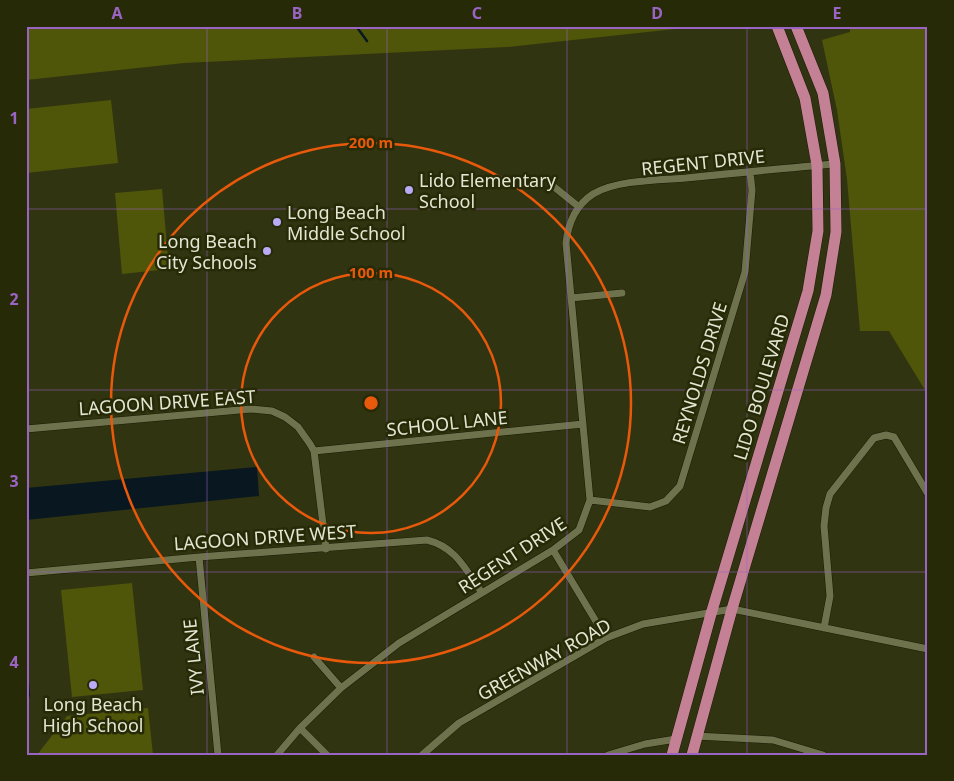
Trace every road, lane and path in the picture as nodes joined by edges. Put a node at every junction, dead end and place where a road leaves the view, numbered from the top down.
1 (777, 26) edge
2 (796, 26) edge
3 (835, 164) junction
4 (817, 166) junction
5 (750, 172) junction
6 (553, 186) dead end
7 (579, 207) junction
8 (622, 293) dead end
9 (571, 298) junction
10 (583, 424) junction
11 (26, 429) edge
12 (314, 451) junction
13 (928, 494) edge
14 (590, 500) junction
15 (326, 548) junction
16 (553, 550) junction
17 (198, 557) junction
18 (26, 573) edge
19 (482, 593) junction
20 (732, 609) junction
21 (711, 614) junction
22 (824, 628) junction
23 (606, 638) junction
24 (928, 649) edge
25 (314, 657) dead end
26 (341, 688) junction
27 (300, 728) junction
28 (696, 736) junction
29 (676, 738) junction
30 (798, 746) junction
31 (218, 755) edge
32 (277, 755) edge
33 (327, 755) edge
34 (422, 755) edge
35 (608, 755) edge
36 (672, 755) edge
37 (692, 755) edge
38 (795, 755) edge
39 (823, 755) edge

1 - 4 highway, LIDO BOULEVARD
2 - 3 highway, LIDO BOULEVARD
3 - 4 street, REGENT DRIVE
3 - 20 highway, LIDO BOULEVARD
4 - 5 street, REGENT DRIVE
4 - 21 highway, LIDO BOULEVARD
5 - 7 street, REGENT DRIVE
5 - 14 street, REYNOLDS DRIVE
6 - 7 street
7 - 9 street, REGENT DRIVE
8 - 9 street
9 - 10 street, REGENT DRIVE
10 - 12 street, SCHOOL LANE
10 - 14 street, REGENT DRIVE
11 - 12 street, LAGOON DRIVE EAST
12 - 15 street, LAGOON DRIVE EAST
13 - 22 street
14 - 16 street, REGENT DRIVE
15 - 17 street, LAGOON DRIVE WEST
15 - 19 street, LAGOON DRIVE WEST
16 - 19 street, REGENT DRIVE
16 - 23 street
17 - 18 street, LAGOON DRIVE WEST
17 - 31 street, IVY LANE
19 - 26 street, REGENT DRIVE
20 - 21 street, GREENWAY ROAD
20 - 22 street, GREENWAY ROAD
20 - 28 highway, LIDO BOULEVARD
21 - 23 street, GREENWAY ROAD
21 - 29 highway, LIDO BOULEVARD
22 - 24 street, GREENWAY ROAD
23 - 34 street, GREENWAY ROAD
25 - 26 street
26 - 27 street, REGENT DRIVE
27 - 32 street, REGENT DRIVE
27 - 33 street
28 - 30 street
28 - 37 highway, LIDO BOULEVARD
29 - 35 street
29 - 36 highway, LIDO BOULEVARD
30 - 38 street
30 - 39 street

